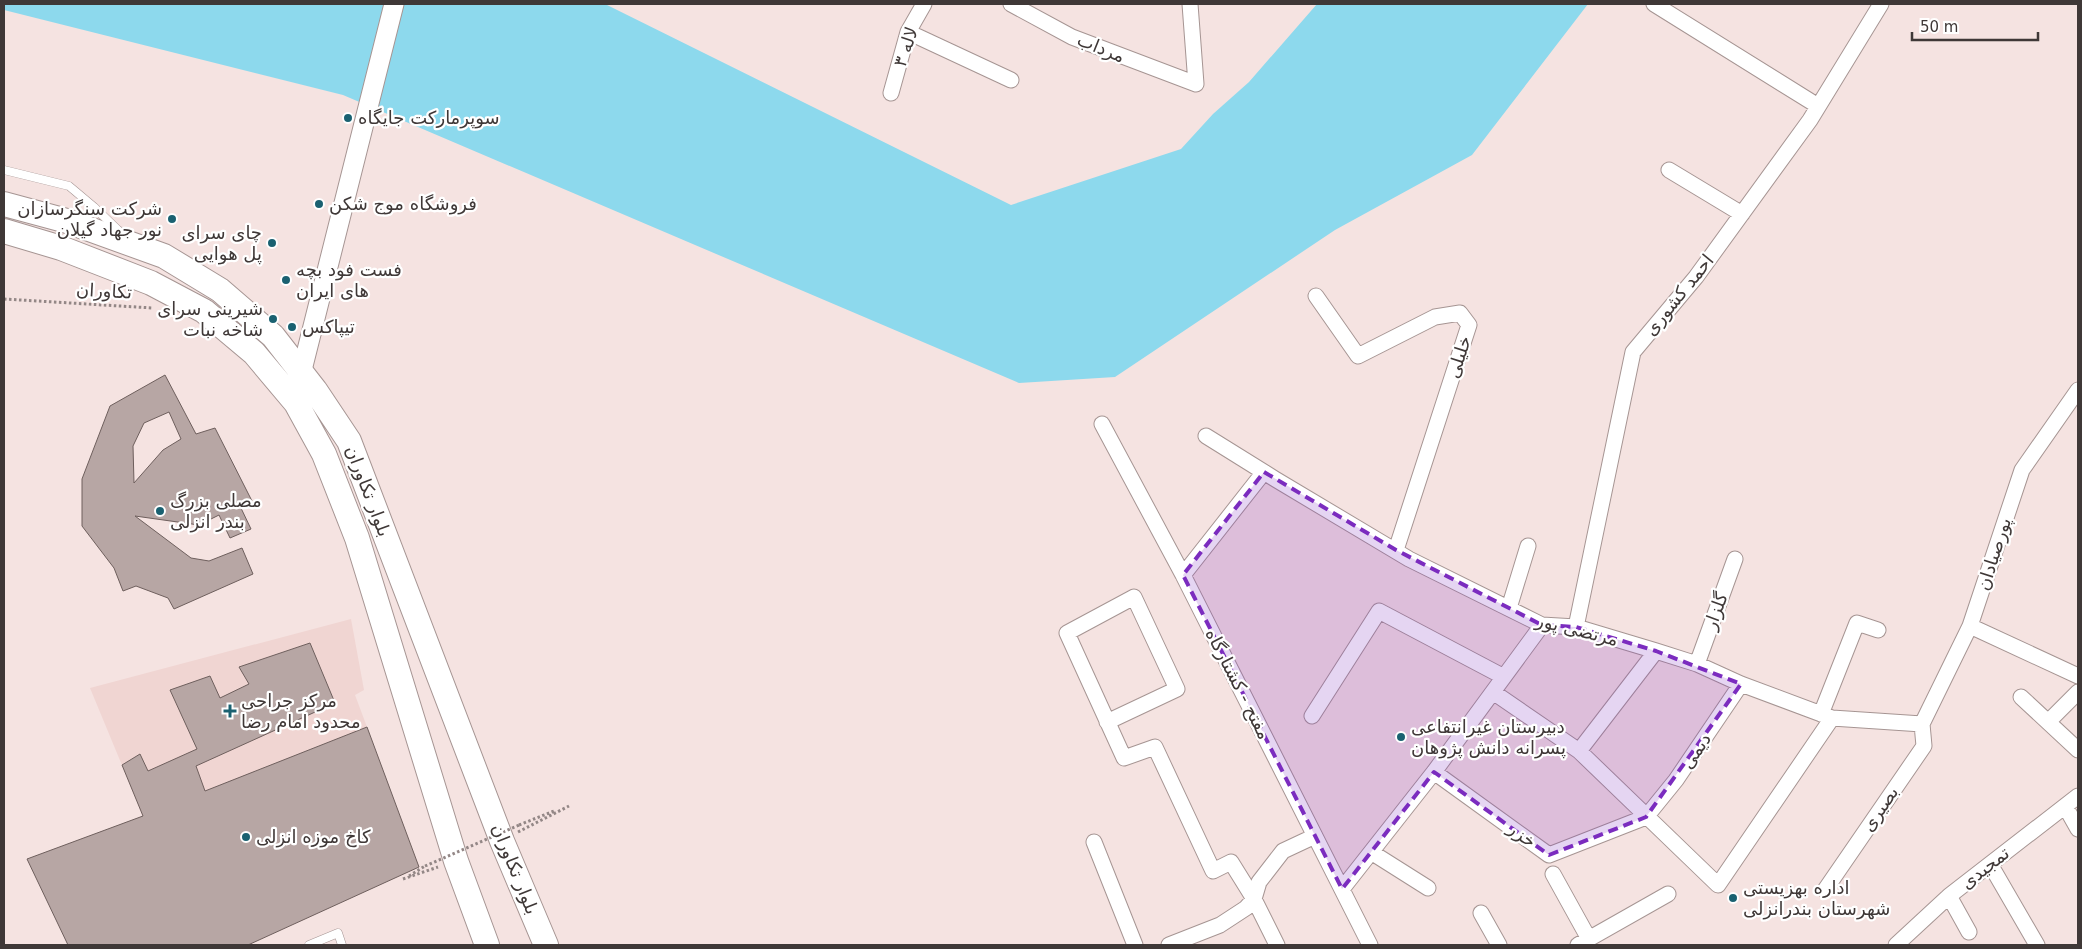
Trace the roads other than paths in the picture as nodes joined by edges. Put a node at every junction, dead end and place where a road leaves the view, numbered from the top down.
1 (394, 4) edge
2 (924, 4) edge
3 (1011, 4) edge
4 (1190, 4) edge
5 (1654, 4) edge
6 (1877, 6) edge
7 (908, 32) junction
8 (1011, 80) dead end
9 (891, 93) dead end
10 (1818, 106) junction
11 (4, 170) edge
12 (1669, 170) dead end
13 (4, 204) edge
14 (1742, 214) junction
15 (4, 231) edge
16 (134, 246) junction
17 (1316, 296) dead end
18 (301, 374) junction
19 (2078, 390) edge
20 (1102, 424) dead end
21 (1206, 436) dead end
22 (1264, 472) junction
23 (1528, 546) dead end
24 (1396, 550) junction
25 (1735, 559) dead end
26 (1183, 575) junction
27 (1509, 608) junction
28 (1542, 624) junction
29 (1970, 626) junction
30 (1576, 627) junction
31 (1878, 630) dead end
32 (1656, 651) junction
33 (1696, 664) junction
34 (2078, 676) edge
35 (1504, 677) junction
36 (1741, 684) junction
37 (1493, 692) junction
38 (2078, 692) edge
39 (2021, 698) dead end
40 (1312, 716) dead end
41 (1826, 716) junction
42 (1107, 722) junction
43 (2048, 722) junction
44 (1922, 724) junction
45 (2078, 750) edge
46 (1579, 751) junction
47 (1434, 772) junction
48 (2078, 796) edge
49 (2065, 806) junction
50 (1646, 817) junction
51 (2078, 829) edge
52 (1315, 836) junction
53 (1094, 842) dead end
54 (1371, 852) junction
55 (1990, 864) junction
56 (1553, 874) dead end
57 (1428, 888) dead end
58 (1342, 889) junction
59 (1825, 890) dead end
60 (1668, 894) dead end
61 (1949, 896) junction
62 (1254, 899) junction
63 (1482, 913) dead end
64 (1969, 932) dead end
65 (1592, 941) edge
66 (1898, 944) edge
67 (309, 945) edge
68 (342, 945) edge
69 (487, 945) edge
70 (546, 945) edge
71 (1136, 945) edge
72 (1170, 945) edge
73 (1277, 945) edge
74 (1370, 945) edge
75 (1499, 945) edge
76 (2037, 945) edge

1 - 18 street
2 - 7 street, لاله ۳
3 - 4 street, مرداب
5 - 10 street
6 - 10 street, احمد کشوری
7 - 8 street
7 - 9 street, لاله ۳
10 - 14 street, احمد کشوری
11 - 16 lane
12 - 14 street
13 - 16 main road, بلوار تکاوران
14 - 30 street, احمد کشوری
15 - 69 main road, بلوار تکاوران
16 - 18 main road, بلوار تکاوران
17 - 24 street, خلیلی
18 - 70 main road, بلوار تکاوران
19 - 29 street, پورصیادان
20 - 26 street, مفتح - کشتارگاه
21 - 22 street, مرتضی پور
22 - 24 street, مرتضی پور
22 - 26 street
23 - 27 street
24 - 27 street, مرتضی پور
25 - 33 street, گلزار
26 - 52 street, مفتح - کشتارگاه
27 - 28 street, مرتضی پور
28 - 30 street, مرتضی پور
28 - 35 street
29 - 34 street
29 - 44 street, پورصیادان
30 - 32 street, مرتضی پور
31 - 41 street
32 - 33 street, مرتضی پور
32 - 46 street
33 - 36 street, مرتضی پور
35 - 37 street
35 - 40 street
36 - 41 street, مرتضی پور
36 - 50 street, دیمی
37 - 46 street
37 - 47 street
38 - 43 street
39 - 43 street
41 - 44 street, مرتضی پور
41 - 50 street
42 - 42 street
42 - 62 street
43 - 45 street
44 - 59 street, بصیری
46 - 50 street
47 - 50 street, خزر
47 - 54 street
48 - 49 street, تمجیدی
49 - 51 street
49 - 55 street, تمجیدی
52 - 58 street, مفتح - کشتارگاه
52 - 62 street
53 - 71 street
54 - 57 street
54 - 58 street
55 - 61 street, تمجیدی
55 - 76 street
56 - 65 street
58 - 74 street, مفتح - کشتارگاه
60 - 65 street
61 - 64 street
61 - 66 street, تمجیدی
62 - 72 street
62 - 73 street
63 - 75 street
67 - 68 lane

